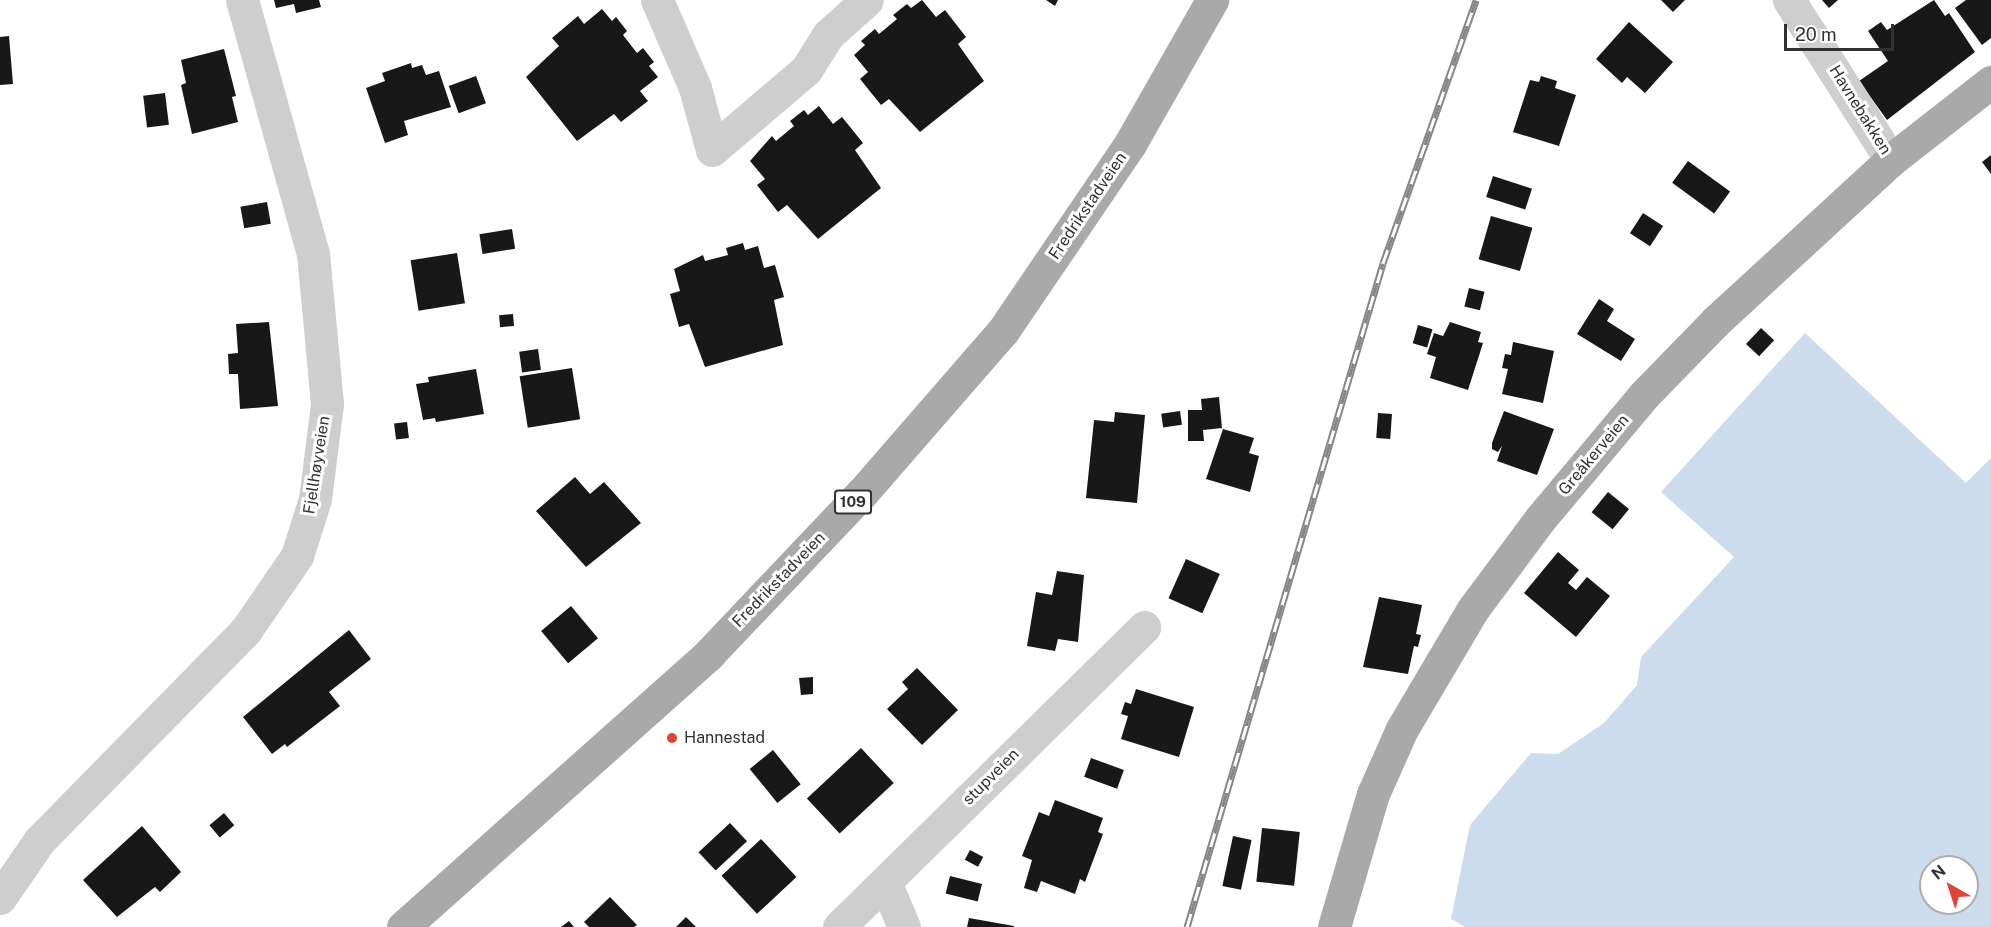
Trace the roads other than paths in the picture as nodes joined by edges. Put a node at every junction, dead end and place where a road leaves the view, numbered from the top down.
1 (242, 0) edge
2 (657, 0) edge
3 (867, 0) edge
4 (1212, 0) edge
5 (1789, 0) edge
6 (1991, 82) edge
7 (1891, 160) junction
8 (1144, 627) dead end
9 (885, 882) junction
10 (0, 898) edge
11 (403, 927) edge
12 (839, 927) edge
13 (904, 927) edge
14 (1334, 927) edge

1 - 10 street, Fjellhøyveien
2 - 3 street
4 - 11 main road, Fredrikstadveien / 109
5 - 7 street, Havnebakken
6 - 7 main road, Greåkerveien
7 - 14 main road, Greåkerveien
8 - 9 street, stupveien
9 - 12 street, stupveien
9 - 13 street

